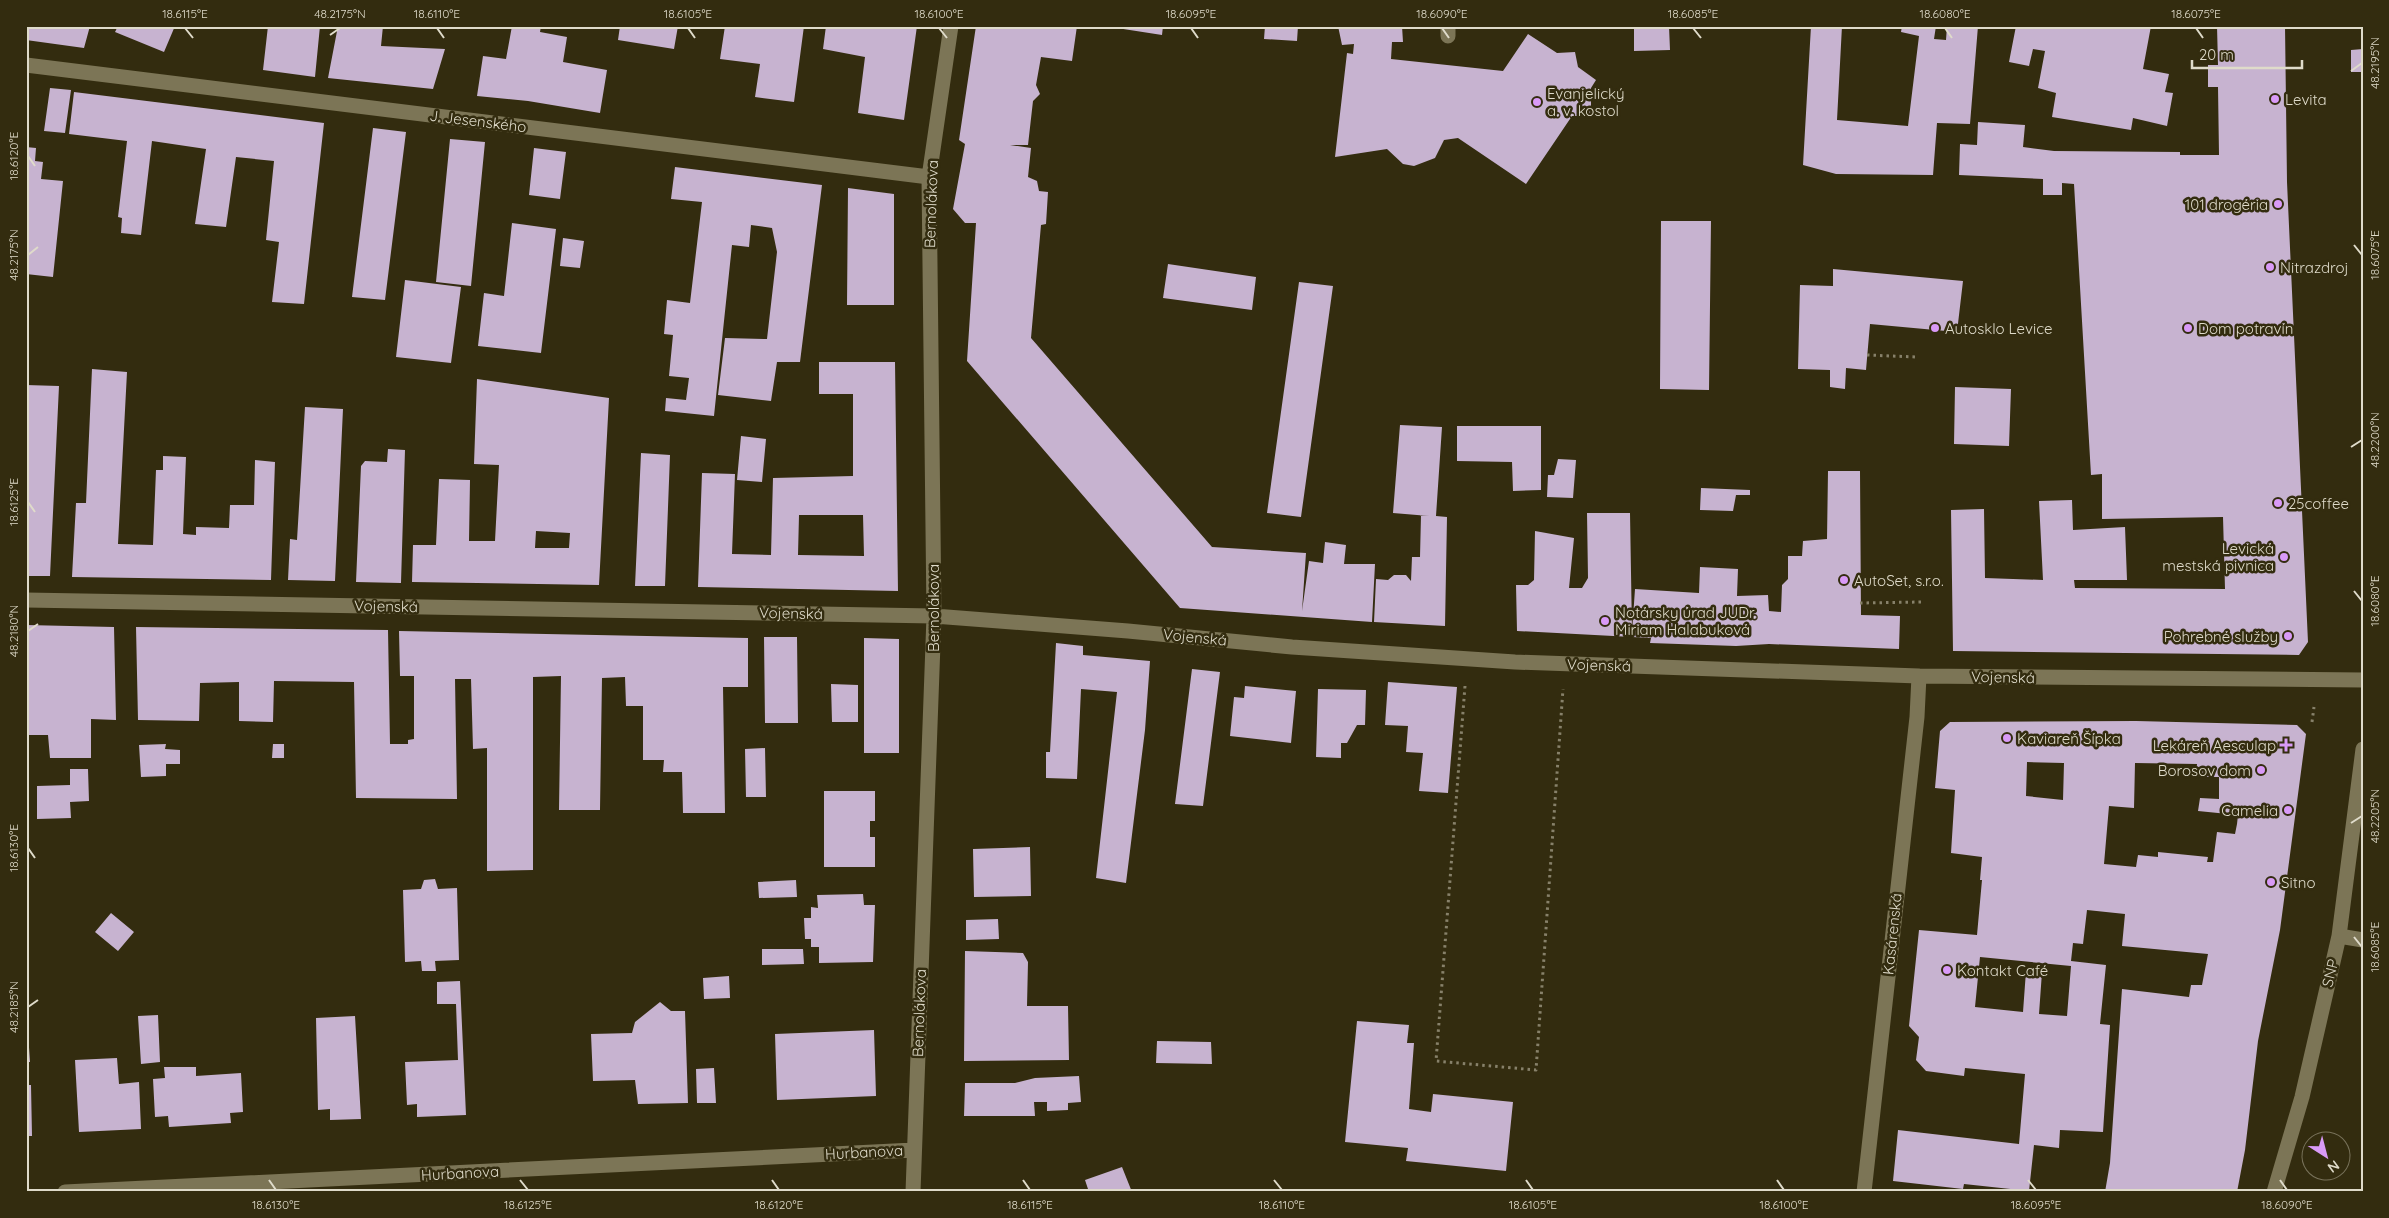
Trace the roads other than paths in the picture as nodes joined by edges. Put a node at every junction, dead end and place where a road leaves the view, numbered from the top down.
1 (951, 26) edge
2 (26, 65) edge
3 (929, 177) junction
4 (26, 600) edge
5 (934, 616) junction
6 (1919, 676) junction
7 (2363, 680) edge
8 (2363, 749) edge
9 (2339, 936) junction
10 (2363, 940) edge
11 (914, 1150) junction
12 (336, 1185) edge
13 (65, 1192) edge
14 (912, 1192) edge
15 (1864, 1192) edge
16 (2274, 1192) edge

1 - 3 street, Bernolákova
2 - 3 street, J. Jesenského
3 - 5 street, Bernolákova
4 - 5 street, Vojenská
5 - 6 street, Vojenská
5 - 11 street, Bernolákova
6 - 7 street, Vojenská
6 - 15 street, Kasárenská
8 - 9 street, SNP
9 - 10 street
9 - 16 street, SNP
11 - 12 street, Hurbanova
11 - 14 street, Bernolákova
12 - 13 street, Hurbanova

